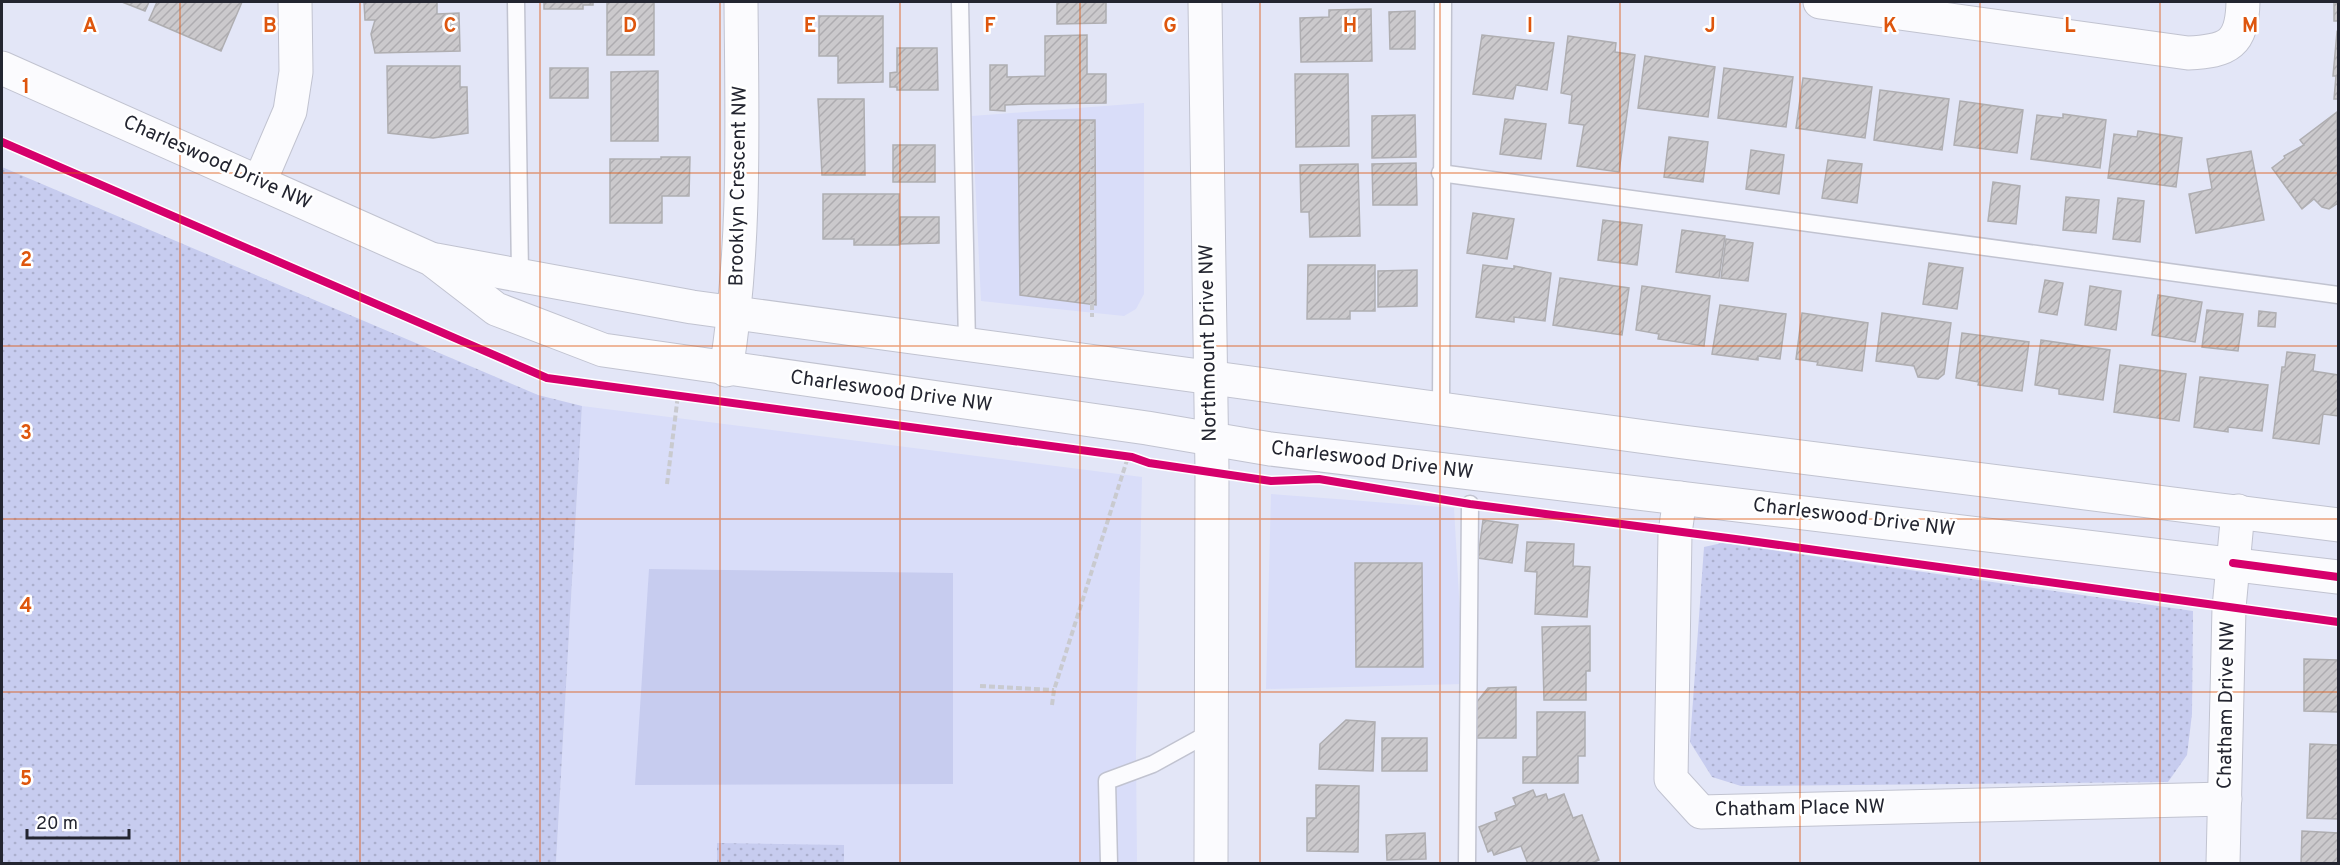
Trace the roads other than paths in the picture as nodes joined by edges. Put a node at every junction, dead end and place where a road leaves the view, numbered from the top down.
1 (295, 2) edge
2 (516, 2) edge
3 (741, 2) edge
4 (960, 2) edge
5 (1205, 2) edge
6 (1443, 2) edge
7 (1820, 2) edge
8 (2243, 2) edge
9 (2, 68) edge
10 (1440, 173) junction
11 (260, 181) junction
12 (431, 259) junction
13 (520, 274) junction
14 (2338, 295) edge
15 (736, 313) junction
16 (967, 344) junction
17 (726, 369) junction
18 (1209, 377) junction
19 (1441, 408) junction
20 (1211, 438) junction
21 (1680, 498) junction
22 (1470, 504) dead end
23 (2238, 511) junction
24 (2338, 525) edge
25 (2233, 563) junction
26 (2338, 577) edge
27 (1211, 732) junction
28 (2224, 799) junction
29 (1109, 864) edge
30 (1211, 864) edge
31 (1467, 864) edge
32 (2223, 864) edge

1 - 11 street
2 - 13 lane
3 - 15 street, Brooklyn Crescent NW
4 - 16 lane
5 - 18 street, Northmount Drive NW
6 - 10 lane
7 - 8 street
9 - 11 street, Charleswood Drive NW
10 - 14 lane
10 - 19 lane
11 - 12 street, Charleswood Drive NW
12 - 13 street, Charleswood Drive NW
12 - 17 street, Charleswood Drive NW
13 - 15 street, Charleswood Drive NW
15 - 16 street, Charleswood Drive NW
15 - 17 street, Brooklyn Crescent NW
16 - 18 street, Charleswood Drive NW
17 - 20 street, Charleswood Drive NW
18 - 19 street, Charleswood Drive NW
18 - 20 street, Northmount Drive NW
19 - 23 street, Charleswood Drive NW
20 - 21 street, Charleswood Drive NW
20 - 27 street, Northmount Drive NW
21 - 25 street, Charleswood Drive NW
21 - 28 street, Chatham Place NW
22 - 31 lane
23 - 24 street, Charleswood Drive NW
23 - 25 street, Chatham Drive NW
25 - 26 street, Charleswood Drive NW
25 - 28 street, Chatham Drive NW
27 - 29 lane
27 - 30 street, Northmount Drive NW
28 - 32 street, Chatham Drive NW

